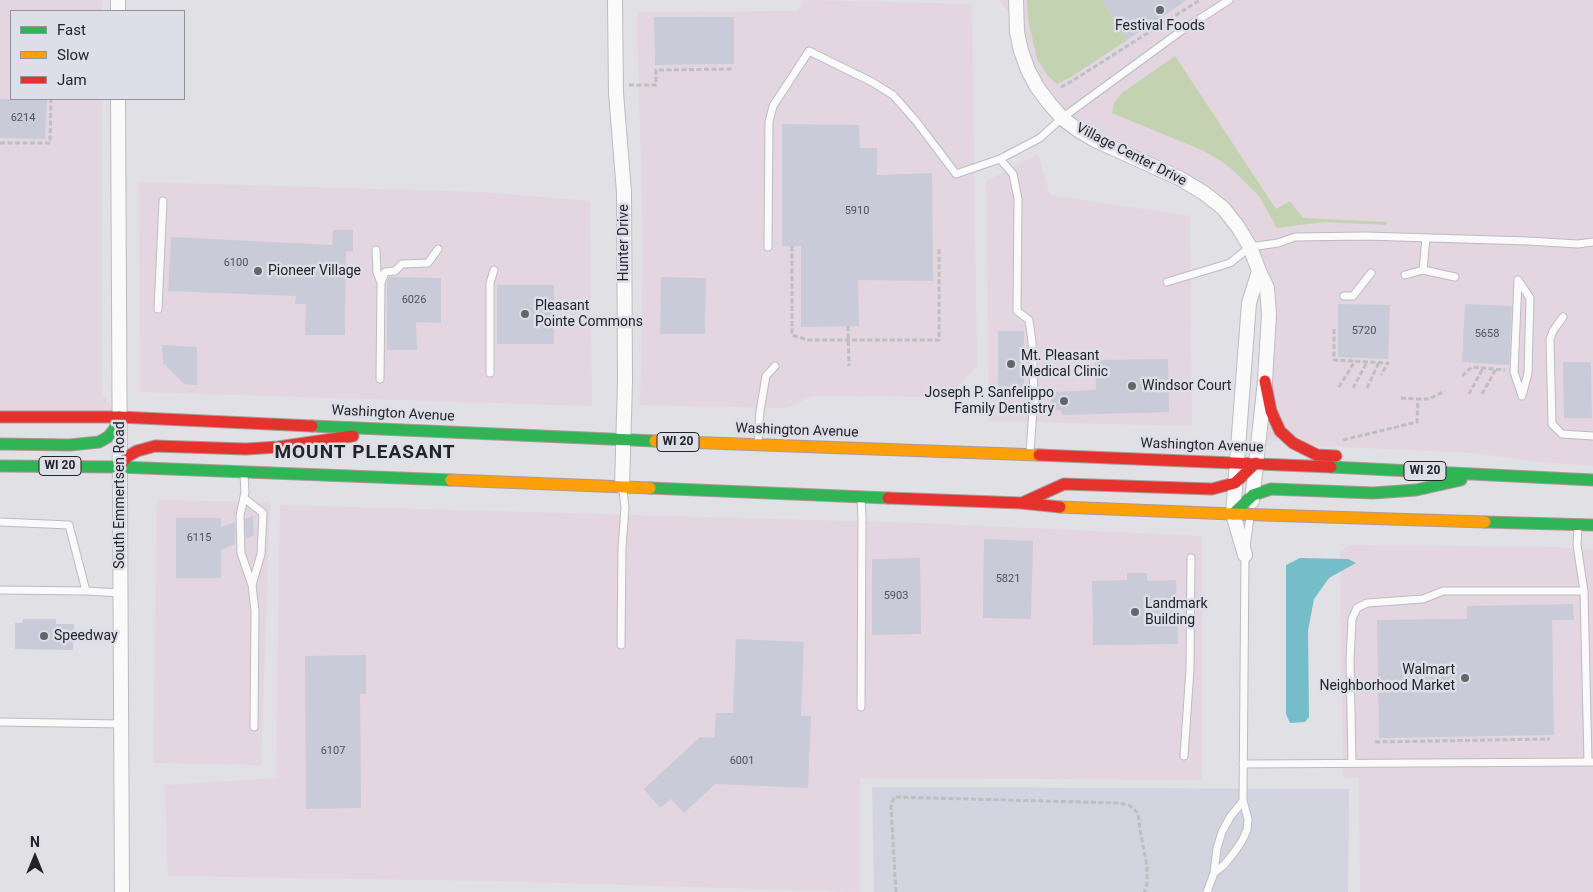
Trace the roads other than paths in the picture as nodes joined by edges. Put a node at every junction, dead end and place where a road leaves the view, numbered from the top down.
1 (615, 0) edge
2 (1016, 0) edge
3 (1229, 0) edge
4 (118, 100) edge
5 (1062, 118) junction
6 (1000, 159) junction
7 (163, 201) dead end
8 (1426, 238) junction
9 (1593, 242) edge
10 (768, 247) dead end
11 (1250, 247) junction
12 (438, 249) dead end
13 (376, 250) dead end
14 (494, 270) dead end
15 (1423, 270) junction
16 (1259, 271) junction
17 (1371, 273) dead end
18 (1405, 275) dead end
19 (1455, 277) dead end
20 (1518, 280) joint
21 (1167, 282) dead end
22 (380, 283) junction
23 (1344, 296) dead end
24 (158, 309) dead end
25 (1563, 317) dead end
26 (774, 366) dead end
27 (490, 374) dead end
28 (380, 379) dead end
29 (1265, 381) junction
30 (0, 417) edge
31 (119, 417) junction
32 (391, 429) junction
33 (1593, 436) edge
34 (624, 440) junction
35 (0, 444) edge
36 (758, 444) junction
37 (1030, 455) junction
38 (1236, 463) junction
39 (1256, 463) junction
40 (0, 466) edge
41 (119, 466) junction
42 (244, 472) junction
43 (1488, 474) junction
44 (1593, 480) edge
45 (1235, 483) junction
46 (622, 487) junction
47 (1253, 495) junction
48 (244, 498) junction
49 (861, 498) junction
50 (1021, 503) junction
51 (1233, 514) junction
52 (1250, 514) junction
53 (0, 522) edge
54 (1578, 525) junction
55 (1593, 525) edge
56 (1245, 555) junction
57 (1191, 558) dead end
58 (252, 585) junction
59 (0, 590) edge
60 (86, 591) junction
61 (1584, 591) junction
62 (120, 593) junction
63 (621, 645) dead end
64 (861, 707) dead end
65 (0, 722) edge
66 (121, 724) junction
67 (254, 727) dead end
68 (1184, 756) dead end
69 (1590, 762) edge
70 (1352, 763) junction
71 (1243, 764) junction
72 (1243, 801) junction
73 (1214, 873) junction
74 (122, 892) edge
75 (1207, 892) edge

1 - 34 street, Hunter Drive
2 - 5 street, Village Center Drive
3 - 5 lane
4 - 31 street, South Emmertsen Road
5 - 6 lane
5 - 11 street, Village Center Drive
6 - 10 lane
6 - 37 lane
7 - 24 lane
8 - 9 lane
8 - 11 lane
8 - 15 lane
11 - 16 street, Village Center Drive
11 - 21 lane
12 - 22 lane
13 - 22 lane
14 - 27 lane
15 - 18 lane
15 - 19 lane
16 - 29 street, Village Center Drive
16 - 38 street
17 - 23 lane
20 - 20 lane
22 - 28 lane
25 - 33 lane
26 - 36 lane
29 - 39 street, Village Center Drive
29 - 43 main road
30 - 31 main road, Washington Avenue / WI 20
31 - 32 main road, Washington Avenue / WI 20
31 - 35 main road
31 - 41 street, South Emmertsen Road
32 - 34 main road, Washington Avenue / WI 20
32 - 41 main road
34 - 36 main road, Washington Avenue / WI 20
34 - 46 street, Hunter Drive
36 - 37 main road, Washington Avenue / WI 20
37 - 38 main road, Washington Avenue / WI 20
38 - 39 main road, Washington Avenue / WI 20
38 - 45 street
39 - 43 main road, Washington Avenue / WI 20
39 - 45 main road
39 - 47 street, Village Center Drive
40 - 41 main road, WI 20
41 - 42 main road, WI 20
41 - 62 street, South Emmertsen Road
42 - 46 main road, WI 20
42 - 48 lane
43 - 44 main road, Washington Avenue / WI 20
43 - 47 main road
45 - 50 main road
45 - 51 street
46 - 49 main road, WI 20
46 - 63 lane
47 - 51 main road
47 - 52 street, Village Center Drive
48 - 58 lane
48 - 58 lane
49 - 50 main road, WI 20
49 - 64 lane
50 - 51 main road, WI 20
51 - 52 main road, WI 20
51 - 56 street
52 - 54 main road, WI 20
52 - 56 lane
53 - 60 lane
54 - 55 main road, WI 20
54 - 61 lane
56 - 71 lane
57 - 68 lane
58 - 67 lane
59 - 60 lane
60 - 62 lane
61 - 69 lane
61 - 70 lane
62 - 66 street, South Emmertsen Road
65 - 66 lane
66 - 74 street, South Emmertsen Road
69 - 70 lane
70 - 71 lane
71 - 72 lane
72 - 73 lane
72 - 73 lane
73 - 75 lane

